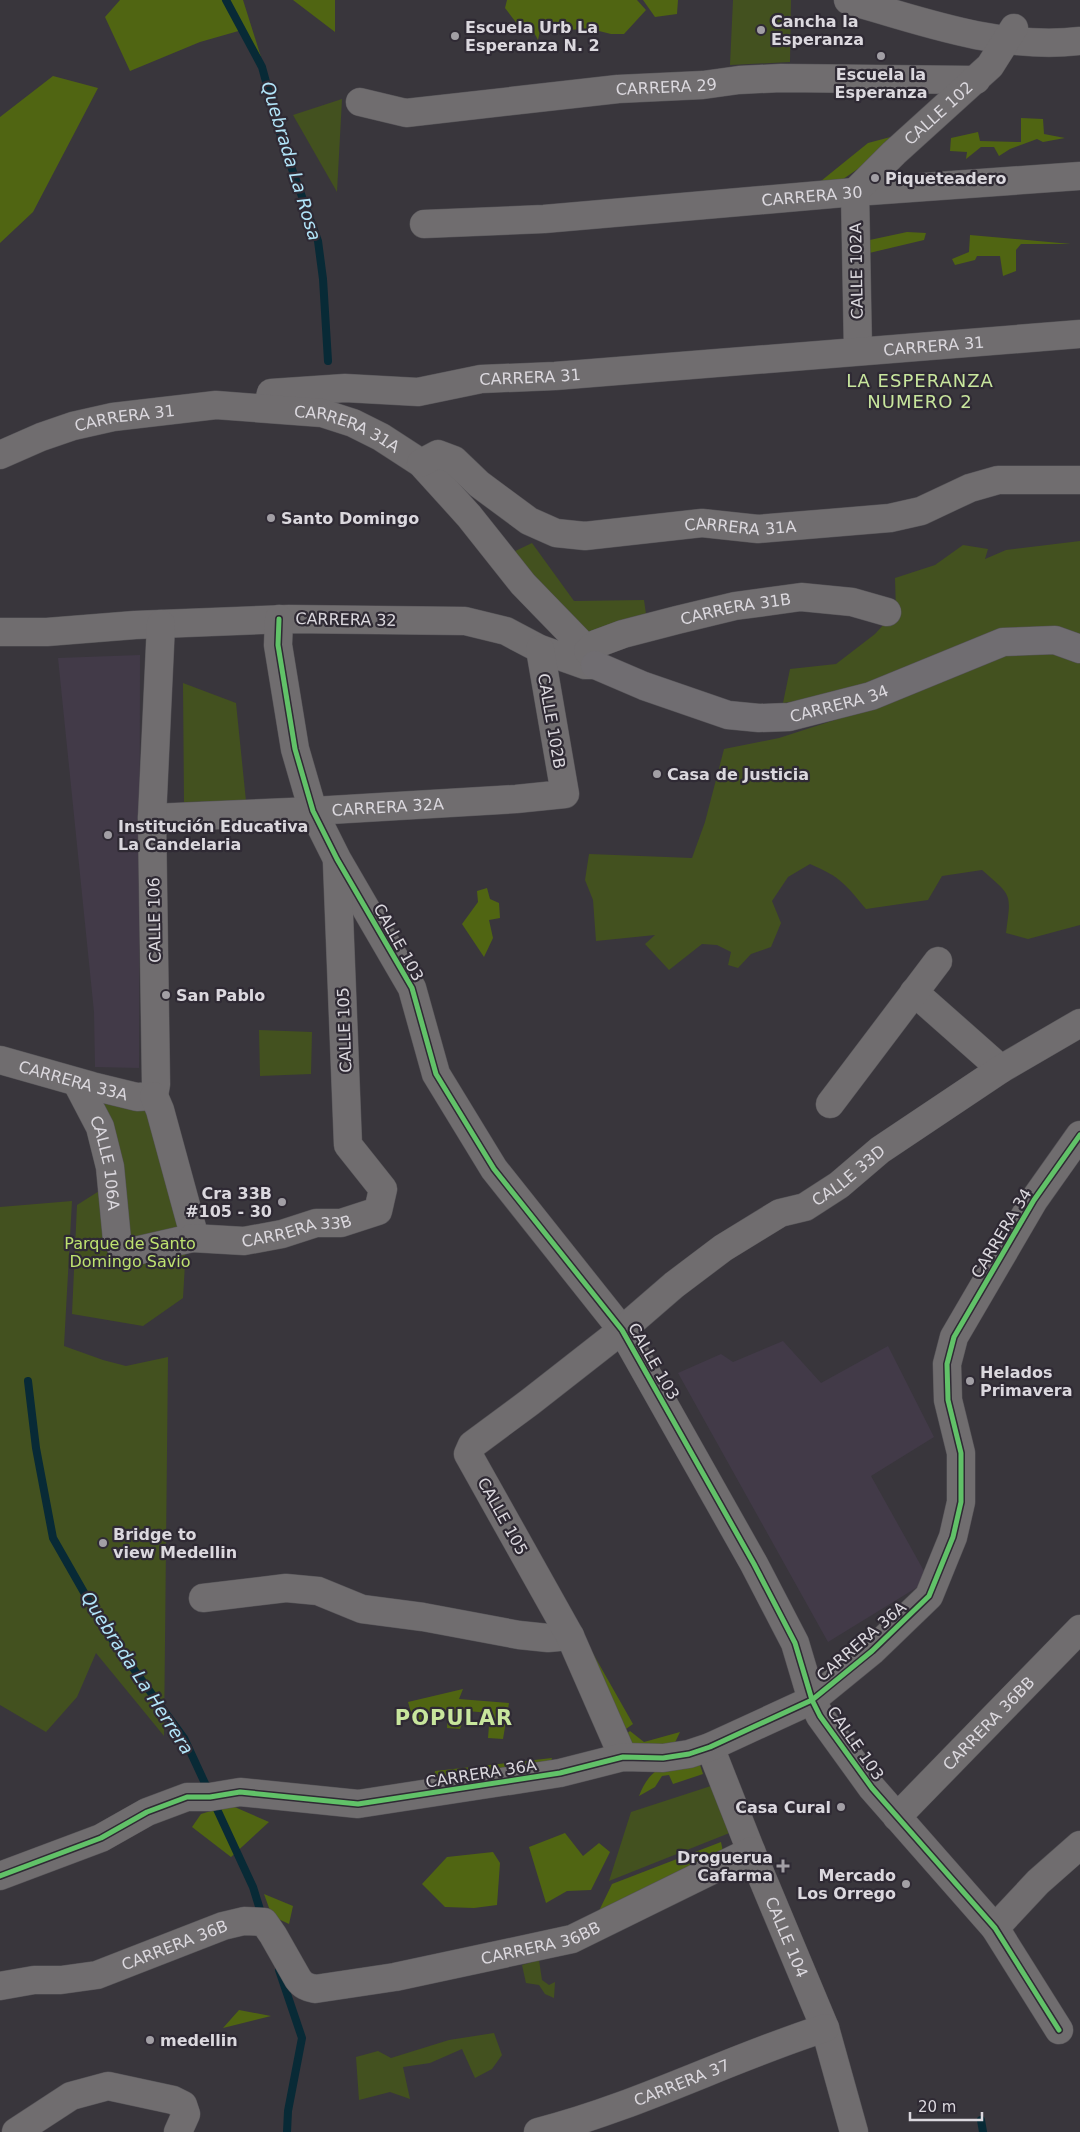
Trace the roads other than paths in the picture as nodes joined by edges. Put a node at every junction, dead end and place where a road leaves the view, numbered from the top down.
1 (848, 0) edge
2 (1010, 34) junction
3 (1080, 41) edge
4 (976, 80) junction
5 (360, 102) dead end
6 (1080, 176) edge
7 (855, 192) junction
8 (424, 224) dead end
9 (1080, 334) edge
10 (858, 351) junction
11 (267, 409) junction
12 (0, 455) edge
13 (421, 463) junction
14 (1080, 480) edge
15 (887, 612) dead end
16 (278, 619) junction
17 (161, 624) junction
18 (0, 632) edge
19 (540, 649) junction
20 (1080, 649) edge
21 (591, 658) junction
22 (565, 794) joint
23 (313, 812) junction
24 (152, 818) junction
25 (337, 859) junction
26 (938, 961) dead end
27 (914, 992) junction
28 (1080, 1023) edge
29 (0, 1060) edge
30 (1001, 1070) junction
31 (77, 1082) junction
32 (150, 1097) junction
33 (830, 1104) dead end
34 (1080, 1135) edge
35 (383, 1189) joint
36 (192, 1238) junction
37 (622, 1330) junction
38 (930, 1596) joint
39 (202, 1598) dead end
40 (1080, 1629) edge
41 (570, 1636) junction
42 (812, 1700) junction
43 (710, 1747) junction
44 (624, 1757) junction
45 (897, 1817) junction
46 (1080, 1845) edge
47 (751, 1852) junction
48 (0, 1876) edge
49 (994, 1928) junction
50 (0, 1986) edge
51 (315, 1989) joint
52 (825, 2028) junction
53 (1059, 2030) dead end
54 (182, 2123) edge
55 (566, 2129) edge
56 (16, 2132) edge
57 (538, 2132) edge
58 (854, 2132) edge

1 - 2 street
2 - 3 street
2 - 4 street, CALLE 102
4 - 5 street, CARRERA 29
4 - 7 street, CALLE 102
6 - 7 street, CARRERA 30
7 - 8 street, CARRERA 30
7 - 10 street, CALLE 102A
9 - 10 street, CARRERA 31
10 - 11 street, CARRERA 31
11 - 12 street, CARRERA 31
11 - 13 street, CARRERA 31A
13 - 14 street, CARRERA 31A
13 - 21 street, CARRERA 31A
15 - 21 street, CARRERA 31B
16 - 17 street, CARRERA 32
16 - 19 street, CARRERA 32
16 - 23 street, CALLE 103
17 - 18 street, CARRERA 32
17 - 24 street, CALLE 106
19 - 21 street, CARRERA 32
19 - 22 street, CALLE 102B
20 - 21 main road, CARRERA 34
22 - 23 street, CARRERA 32A
23 - 24 street, CARRERA 32A
23 - 25 street, CALLE 103
24 - 32 street, CALLE 106
25 - 35 street, CALLE 105
25 - 37 street, CALLE 103
26 - 27 street
27 - 30 street
27 - 33 street
28 - 30 street, CALLE 33D
29 - 31 street, CARRERA 33A
30 - 37 street, CALLE 33D
31 - 32 street, CARRERA 33A
31 - 36 street, CALLE 106A
32 - 36 street, CALLE 106
34 - 38 street, CARRERA 34
35 - 36 street, CARRERA 33B
37 - 41 street, CALLE 105
37 - 42 street, CALLE 103
38 - 42 street, CARRERA 36A
39 - 41 street
40 - 45 street, CARRERA 36BB
41 - 44 street, CALLE 105
42 - 43 street, CARRERA 36A
42 - 45 street, CALLE 103
43 - 44 street, CARRERA 36A
43 - 47 street, CALLE 104
44 - 48 street, CARRERA 36A
45 - 49 street, CALLE 103
46 - 49 street
47 - 51 street, CARRERA 36BB
47 - 52 street, CALLE 104
49 - 53 street, CALLE 103
50 - 51 street, CARRERA 36B
52 - 55 street, CARRERA 37
52 - 58 street, CALLE 104
54 - 56 street
55 - 57 street, CARRERA 37

